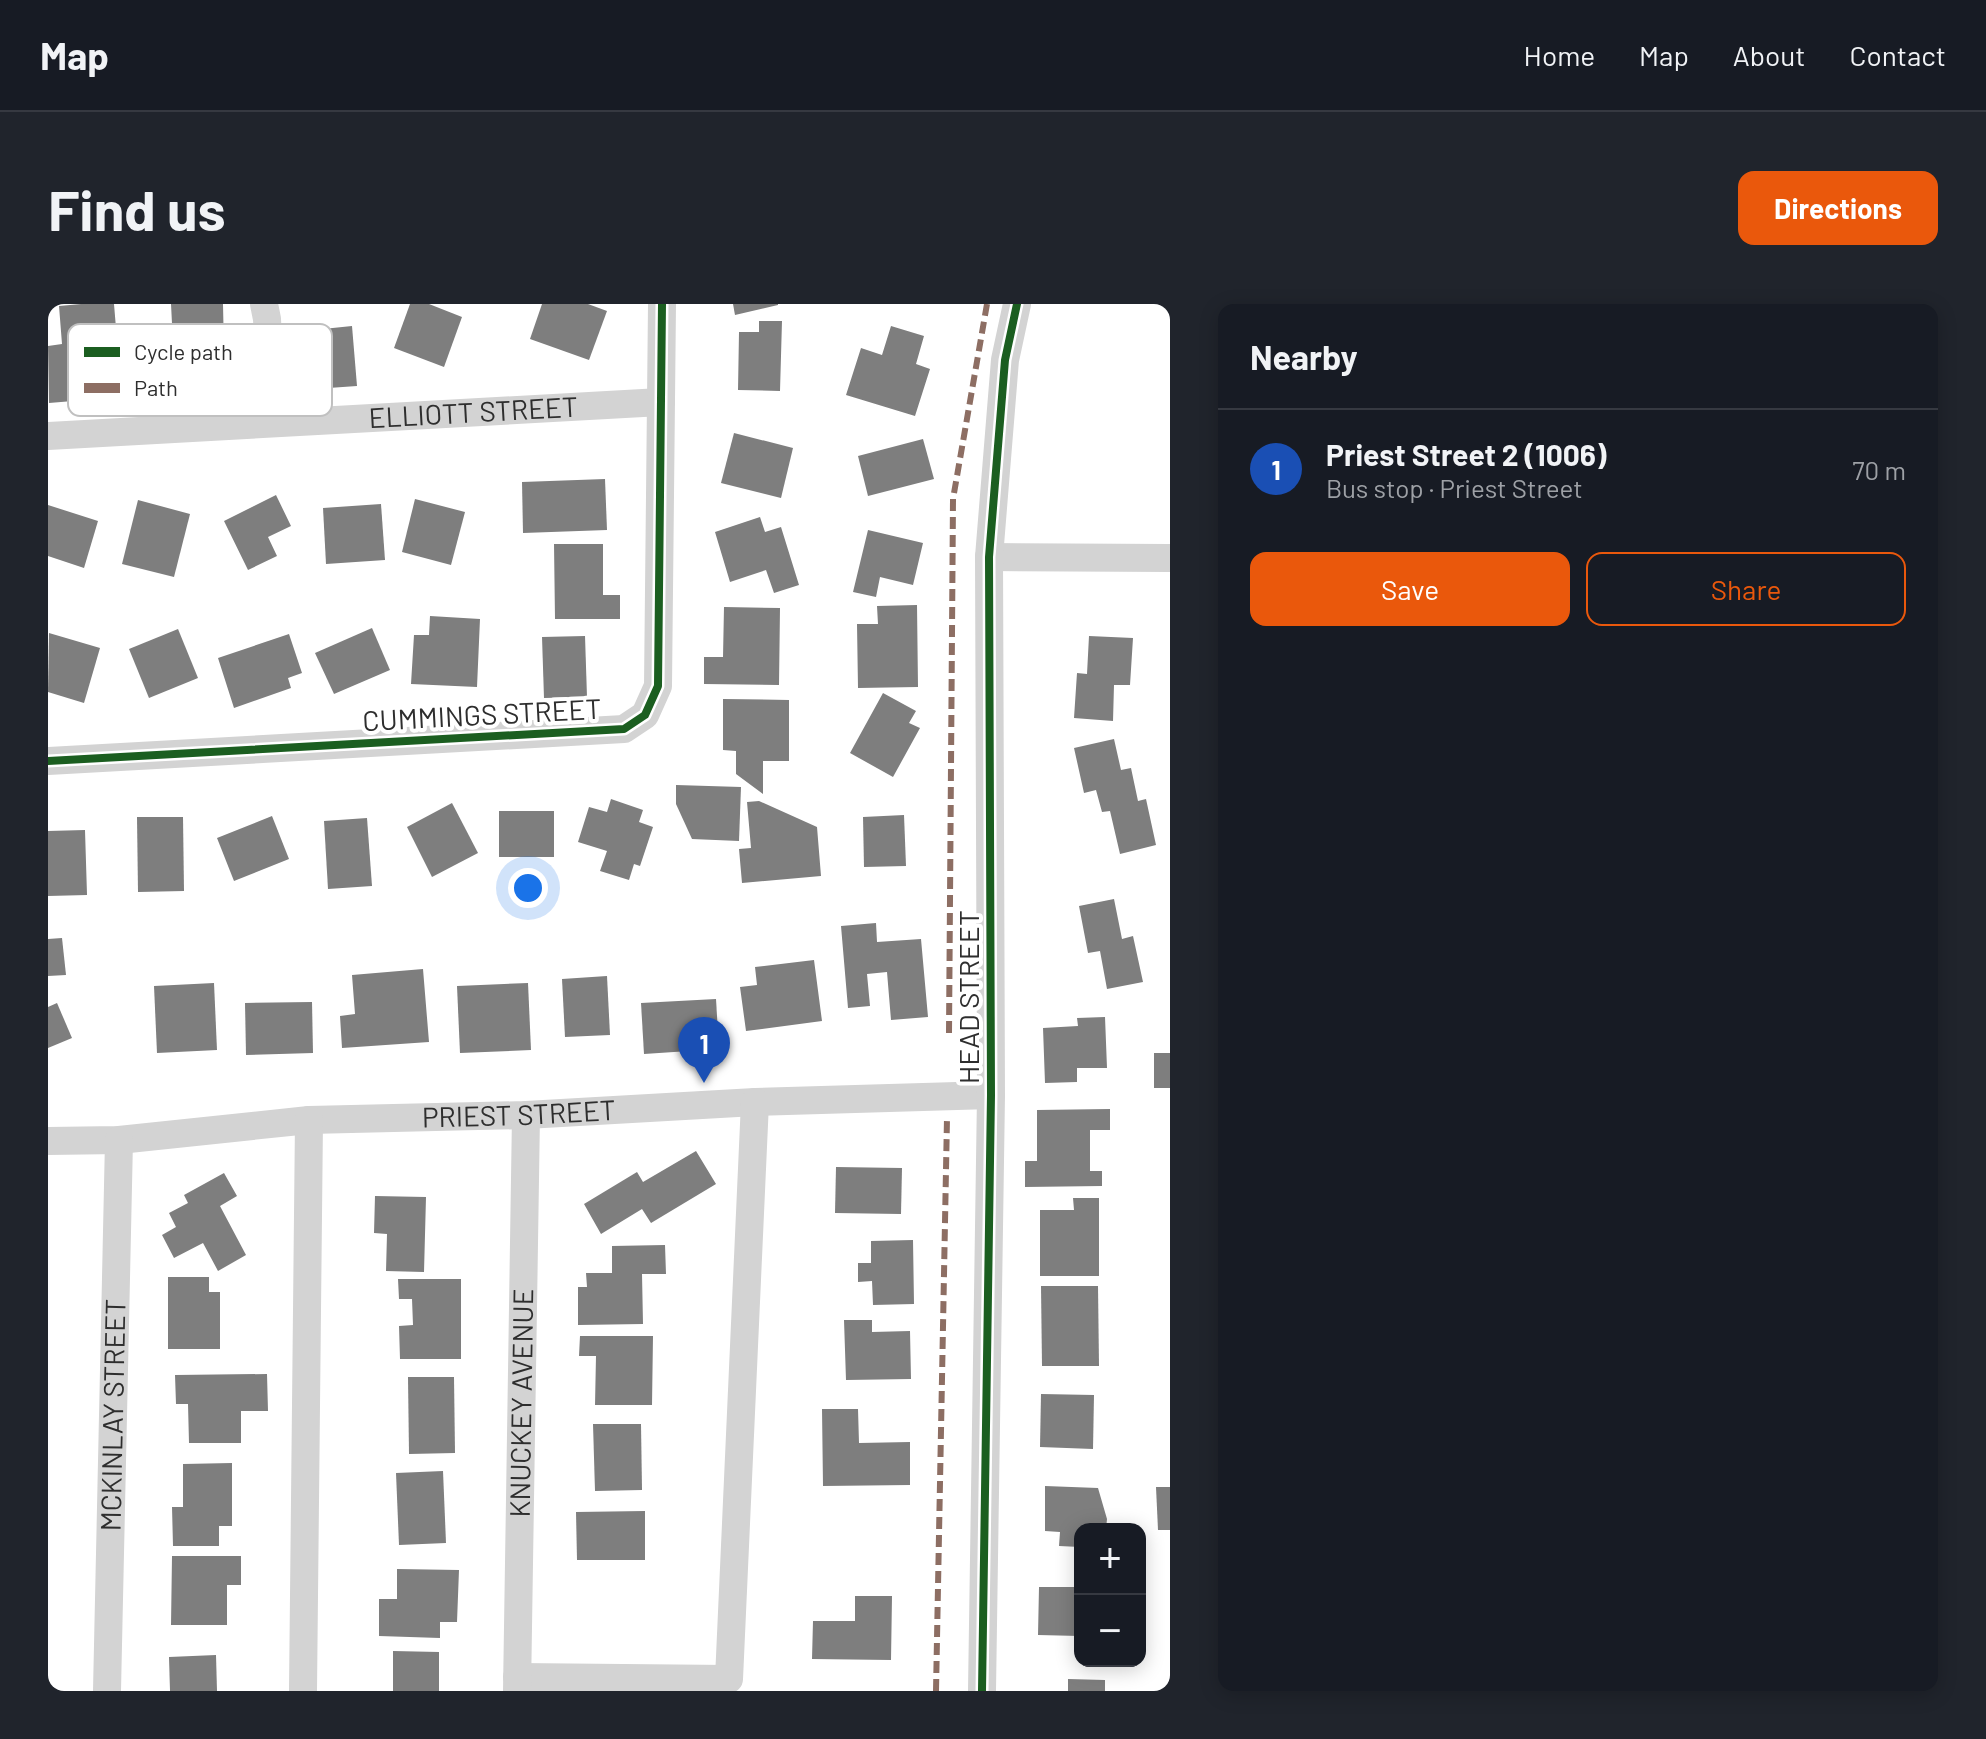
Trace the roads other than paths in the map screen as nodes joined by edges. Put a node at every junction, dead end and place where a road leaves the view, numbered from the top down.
1 (264, 304) edge
2 (662, 304) edge
3 (1017, 304) edge
4 (267, 324) edge
5 (661, 402) junction
6 (272, 416) edge
7 (272, 423) junction
8 (48, 436) edge
9 (989, 557) junction
10 (1170, 558) edge
11 (48, 761) edge
12 (991, 1095) junction
13 (755, 1102) junction
14 (526, 1115) junction
15 (309, 1120) junction
16 (119, 1140) junction
17 (48, 1141) edge
18 (517, 1684) edge
19 (107, 1691) edge
20 (303, 1691) edge
21 (982, 1691) edge

1 - 4 street
2 - 5 street, CUMMINGS STREET
3 - 9 street, HEAD STREET
5 - 7 street, ELLIOTT STREET
5 - 11 street, CUMMINGS STREET
6 - 7 street
7 - 8 street, ELLIOTT STREET
9 - 10 street
9 - 12 street, HEAD STREET
12 - 13 street, PRIEST STREET
12 - 21 street, HEAD STREET
13 - 14 street, PRIEST STREET
13 - 18 street
14 - 15 street, PRIEST STREET
14 - 18 street, KNUCKEY AVENUE
15 - 16 street, PRIEST STREET
15 - 20 street
16 - 17 street, PRIEST STREET
16 - 19 street, MCKINLAY STREET

